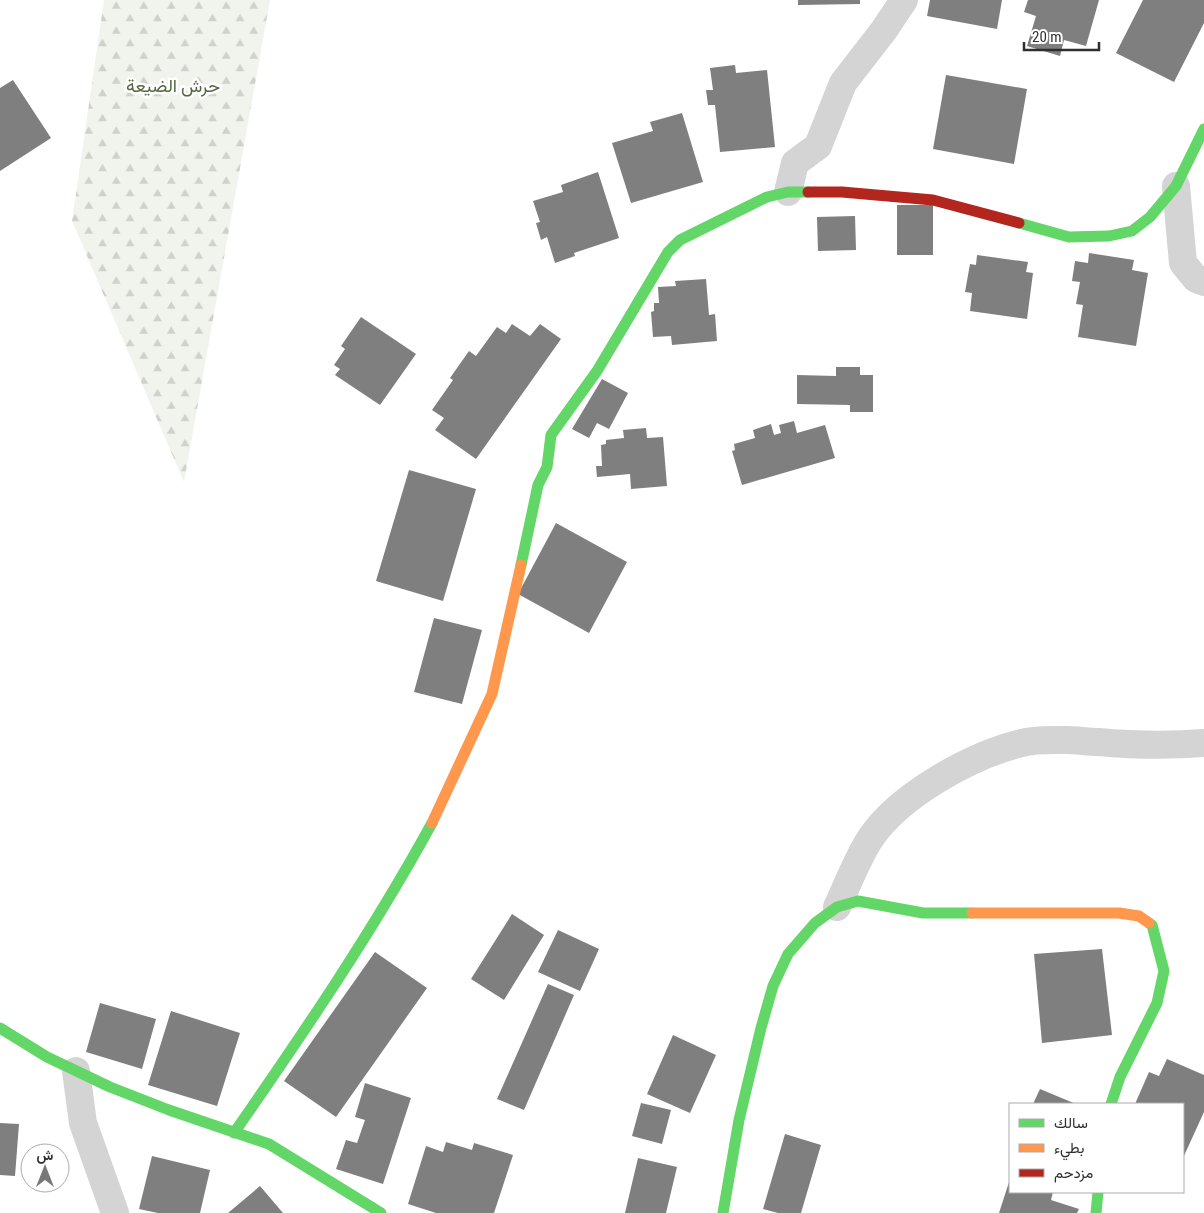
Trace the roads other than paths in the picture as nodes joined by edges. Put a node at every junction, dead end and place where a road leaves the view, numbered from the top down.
1 (904, 0) edge
2 (1204, 129) edge
3 (1176, 186) junction
4 (788, 192) junction
5 (1204, 282) edge
6 (1204, 743) edge
7 (837, 907) junction
8 (0, 1028) edge
9 (76, 1071) junction
10 (1111, 1103) edge
11 (234, 1133) junction
12 (1098, 1193) edge
13 (115, 1213) edge
14 (381, 1213) edge
15 (723, 1213) edge
16 (1096, 1213) edge

1 - 4 street
2 - 3 street
3 - 4 street
3 - 5 street
4 - 11 street
6 - 7 street
7 - 10 street
7 - 15 street
8 - 9 street
9 - 11 street
9 - 13 street
11 - 14 street
12 - 16 street

